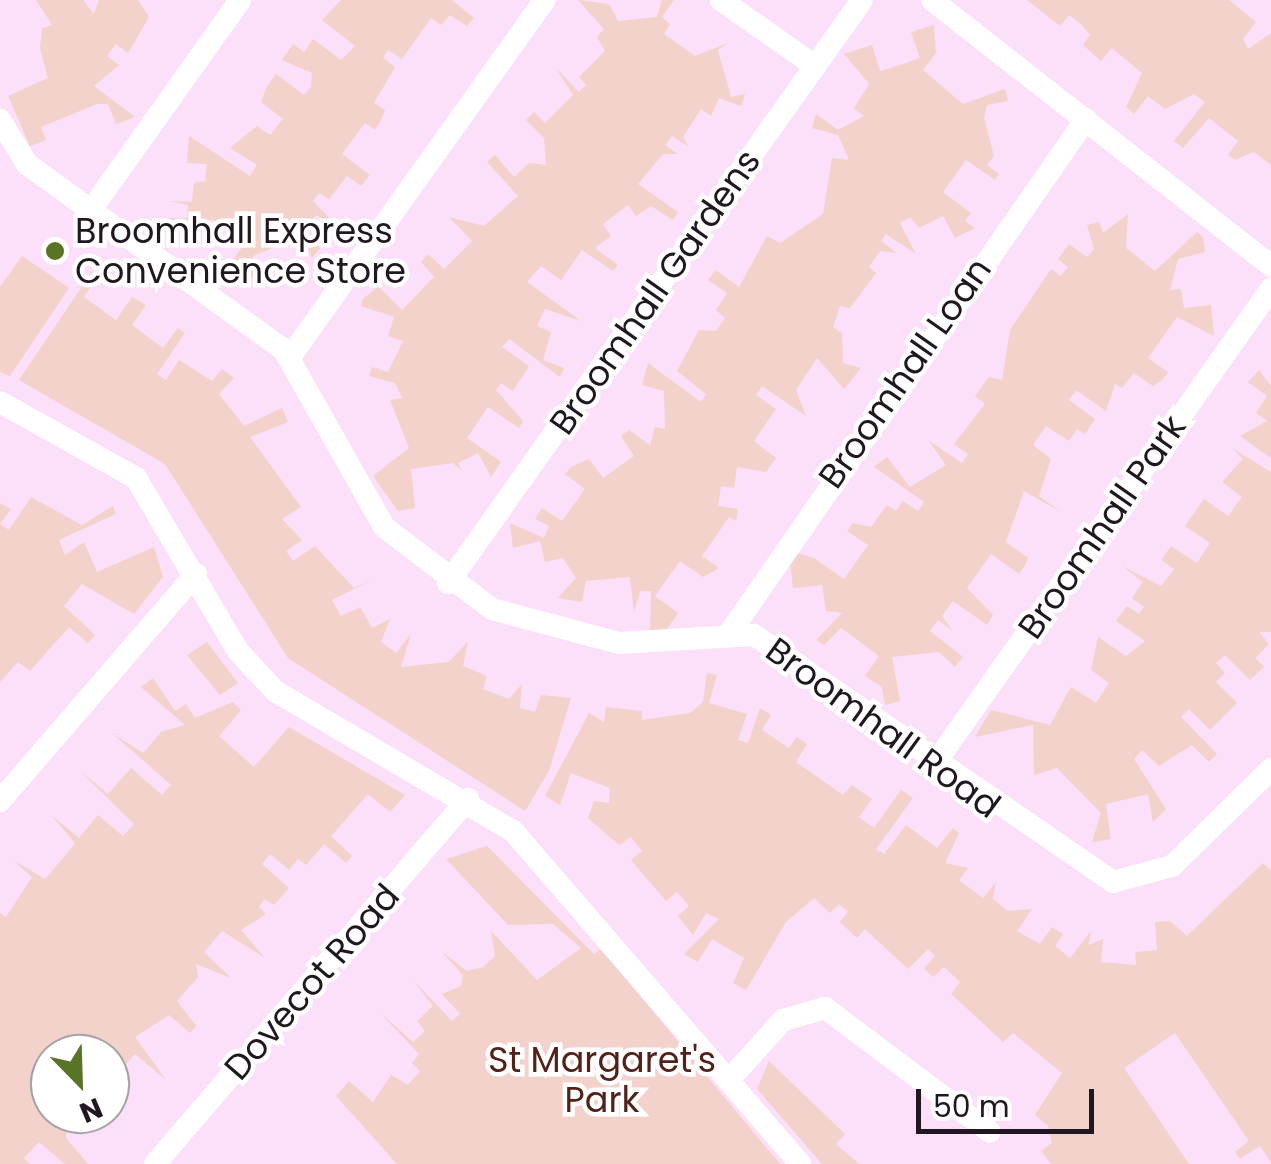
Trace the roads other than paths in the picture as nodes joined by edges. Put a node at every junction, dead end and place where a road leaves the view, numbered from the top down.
1 (240, 0) edge
2 (546, 0) edge
3 (721, 0) edge
4 (862, 0) edge
5 (932, 0) edge
6 (815, 66) junction
7 (1086, 119) junction
8 (0, 120) edge
9 (91, 210) junction
10 (1271, 266) edge
11 (1271, 289) edge
12 (290, 356) junction
13 (0, 402) edge
14 (196, 574) junction
15 (448, 583) junction
16 (731, 630) junction
17 (932, 766) junction
18 (1271, 769) edge
19 (1, 798) edge
20 (468, 799) junction
21 (729, 1080) junction
22 (990, 1132) dead end
23 (156, 1164) edge
24 (800, 1164) edge

1 - 9 street
2 - 12 street
3 - 6 street
4 - 6 street, Broomhall Gardens
5 - 7 street
6 - 15 street, Broomhall Gardens
7 - 10 street
7 - 16 street, Broomhall Loan
8 - 9 street, Broomhall Road
9 - 12 street, Broomhall Road
11 - 17 street, Broomhall Park
12 - 15 street, Broomhall Road
13 - 14 street
14 - 19 street
14 - 20 street
15 - 16 street, Broomhall Road
16 - 17 street, Broomhall Road
17 - 18 street, Broomhall Road
20 - 21 street
20 - 23 street, Dovecot Road
21 - 22 street
21 - 24 street

